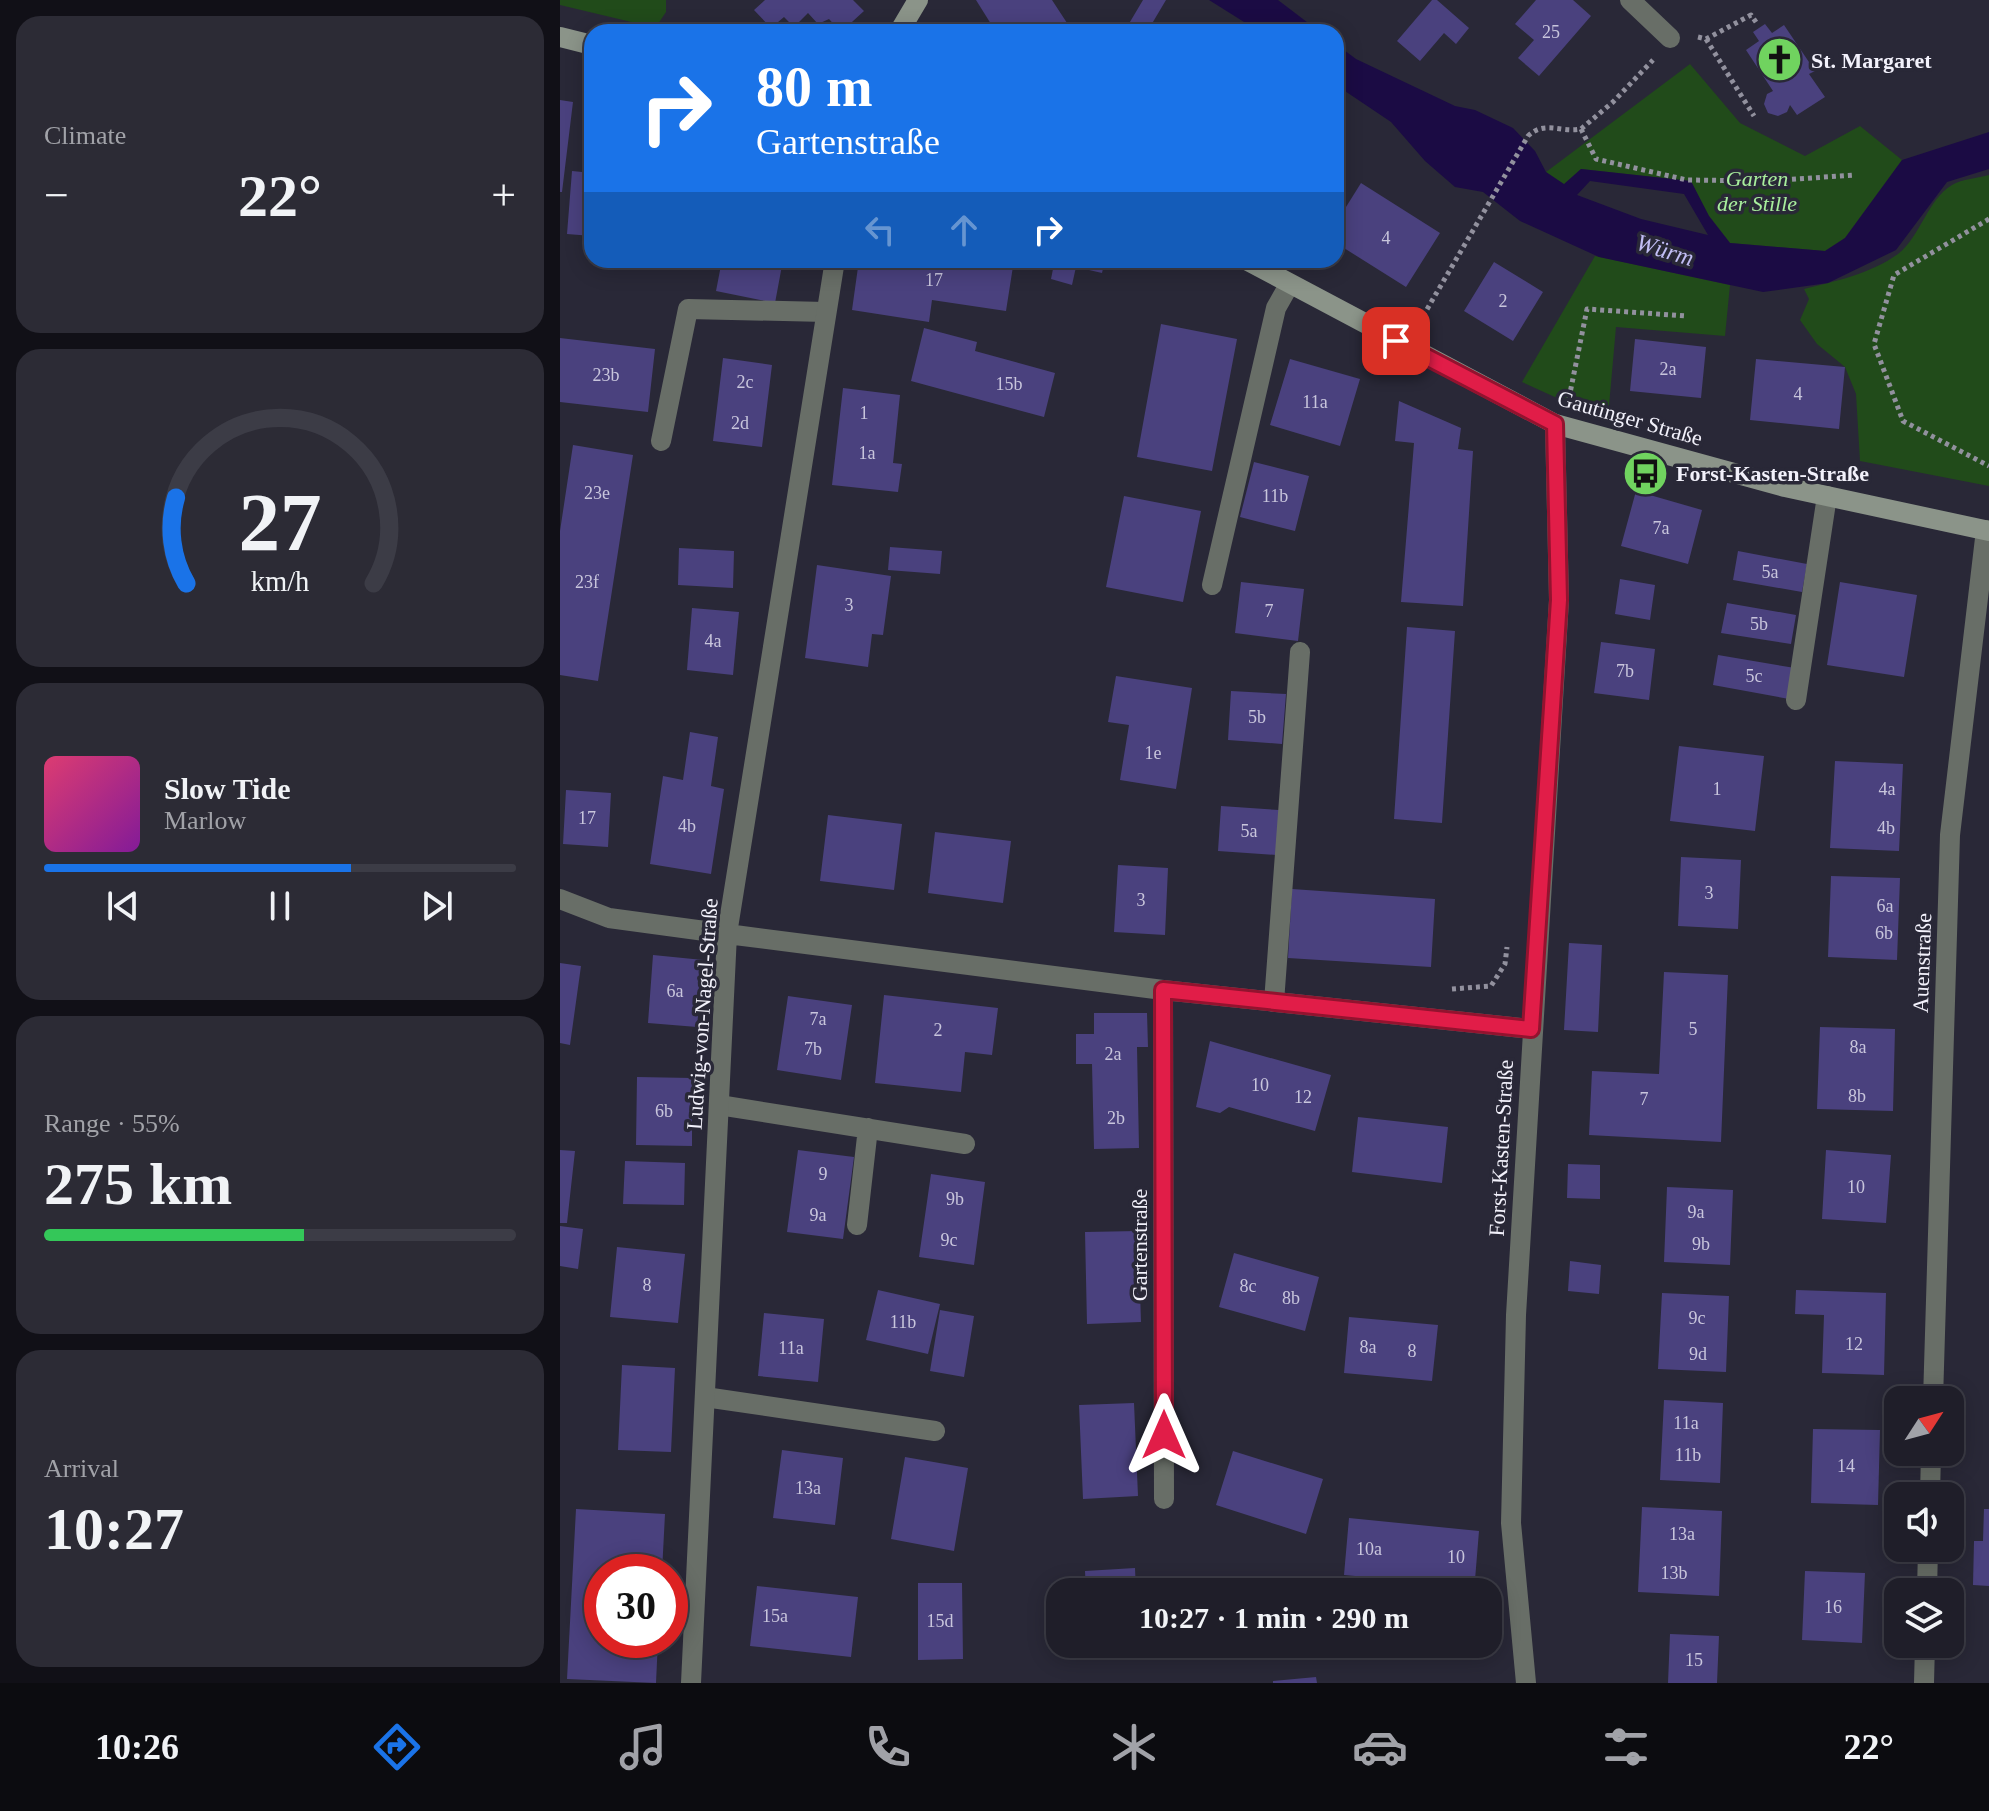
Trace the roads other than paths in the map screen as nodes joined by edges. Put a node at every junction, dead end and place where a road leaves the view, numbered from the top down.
1 (918, 0) edge
2 (1630, 0) edge
3 (904, 24) edge
4 (560, 37) edge
5 (1670, 38) road end
6 (584, 43) edge
7 (834, 268) edge
8 (1260, 268) edge
9 (1289, 285) junction
10 (826, 312) junction
11 (1555, 424) junction
12 (661, 441) dead end
13 (1827, 496) junction
14 (1987, 530) edge
15 (1212, 585) dead end
16 (1300, 652) dead end
17 (1796, 700) dead end
18 (560, 899) edge
19 (727, 934) junction
20 (1163, 990) junction
21 (1274, 1002) junction
22 (1531, 1029) junction
23 (719, 1105) junction
24 (868, 1128) junction
25 (965, 1144) dead end
26 (857, 1225) dead end
27 (1933, 1386) edge
28 (705, 1397) junction
29 (935, 1431) dead end
30 (1164, 1499) dead end
31 (1925, 1658) edge
32 (691, 1683) edge
33 (1526, 1683) edge
34 (1924, 1683) edge

1 - 3 main road
2 - 5 street
4 - 6 main road
7 - 10 street, Ludwig-von-Nagel-Straße
8 - 9 main road, Gautinger Straße
9 - 11 main road, Gautinger Straße
9 - 15 street
10 - 12 street
10 - 19 street, Ludwig-von-Nagel-Straße
11 - 13 main road, Gautinger Straße
11 - 22 street, Forst-Kasten-Straße
13 - 14 main road, Gautinger Straße
13 - 17 street
14 - 27 street, Auenstraße
16 - 21 street
18 - 19 street
19 - 20 street
19 - 23 street, Ludwig-von-Nagel-Straße
20 - 21 street
20 - 30 street, Gartenstraße
21 - 22 street
22 - 33 street, Forst-Kasten-Straße
23 - 24 street
23 - 28 street, Ludwig-von-Nagel-Straße
24 - 25 street
24 - 26 street
28 - 29 street
28 - 32 street, Ludwig-von-Nagel-Straße
31 - 34 street

